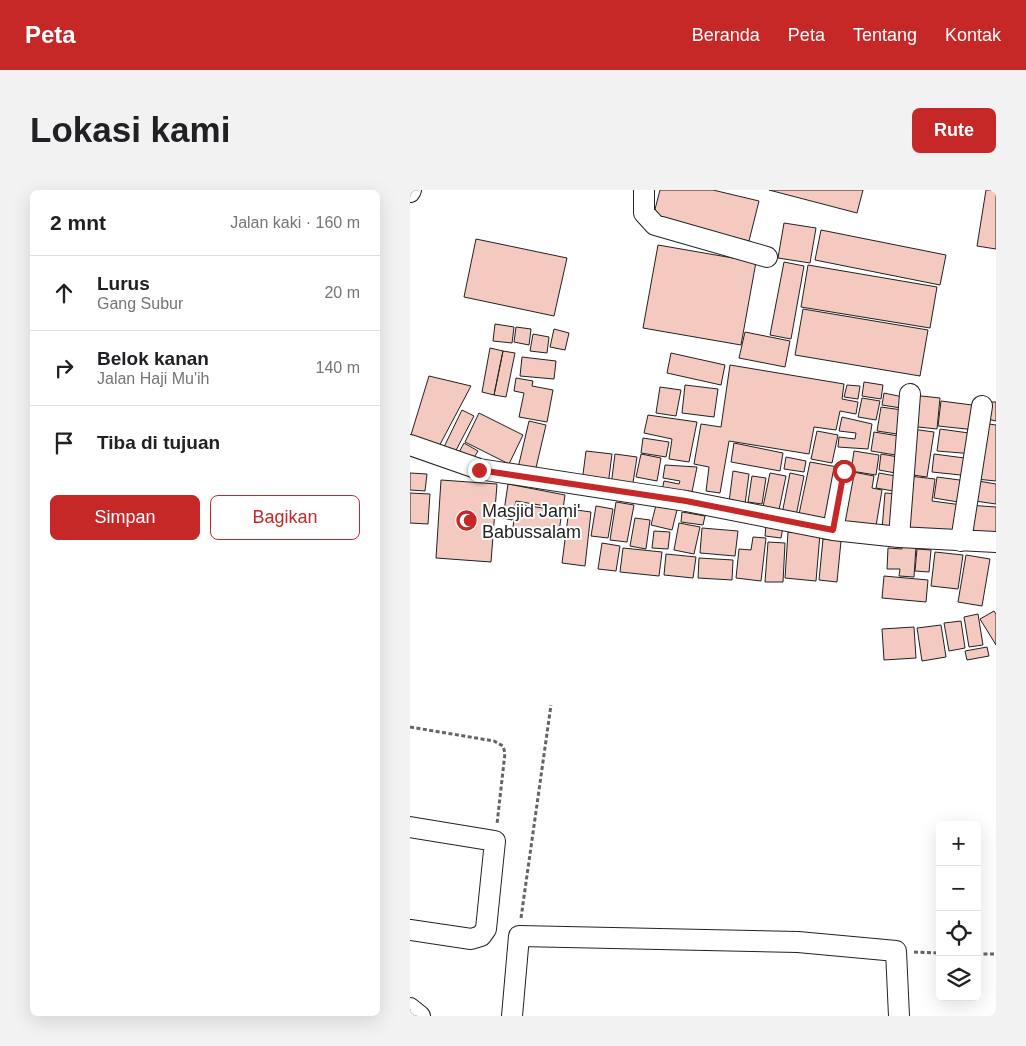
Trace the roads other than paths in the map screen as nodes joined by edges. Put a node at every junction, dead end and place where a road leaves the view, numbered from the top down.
1 (644, 190) edge
2 (767, 257) dead end
3 (910, 394) dead end
4 (982, 406) dead end
5 (410, 445) edge
6 (844, 471) dead end
7 (833, 530) junction
8 (899, 537) junction
9 (961, 541) junction
10 (996, 542) edge
11 (410, 827) edge
12 (410, 930) edge
13 (410, 1008) edge
14 (420, 1016) edge
15 (512, 1016) edge
16 (899, 1016) edge

1 - 2 street
3 - 8 street
4 - 9 street
5 - 7 street
6 - 7 street
7 - 8 street
8 - 9 street
9 - 10 street
11 - 12 street
13 - 14 street
15 - 16 street

